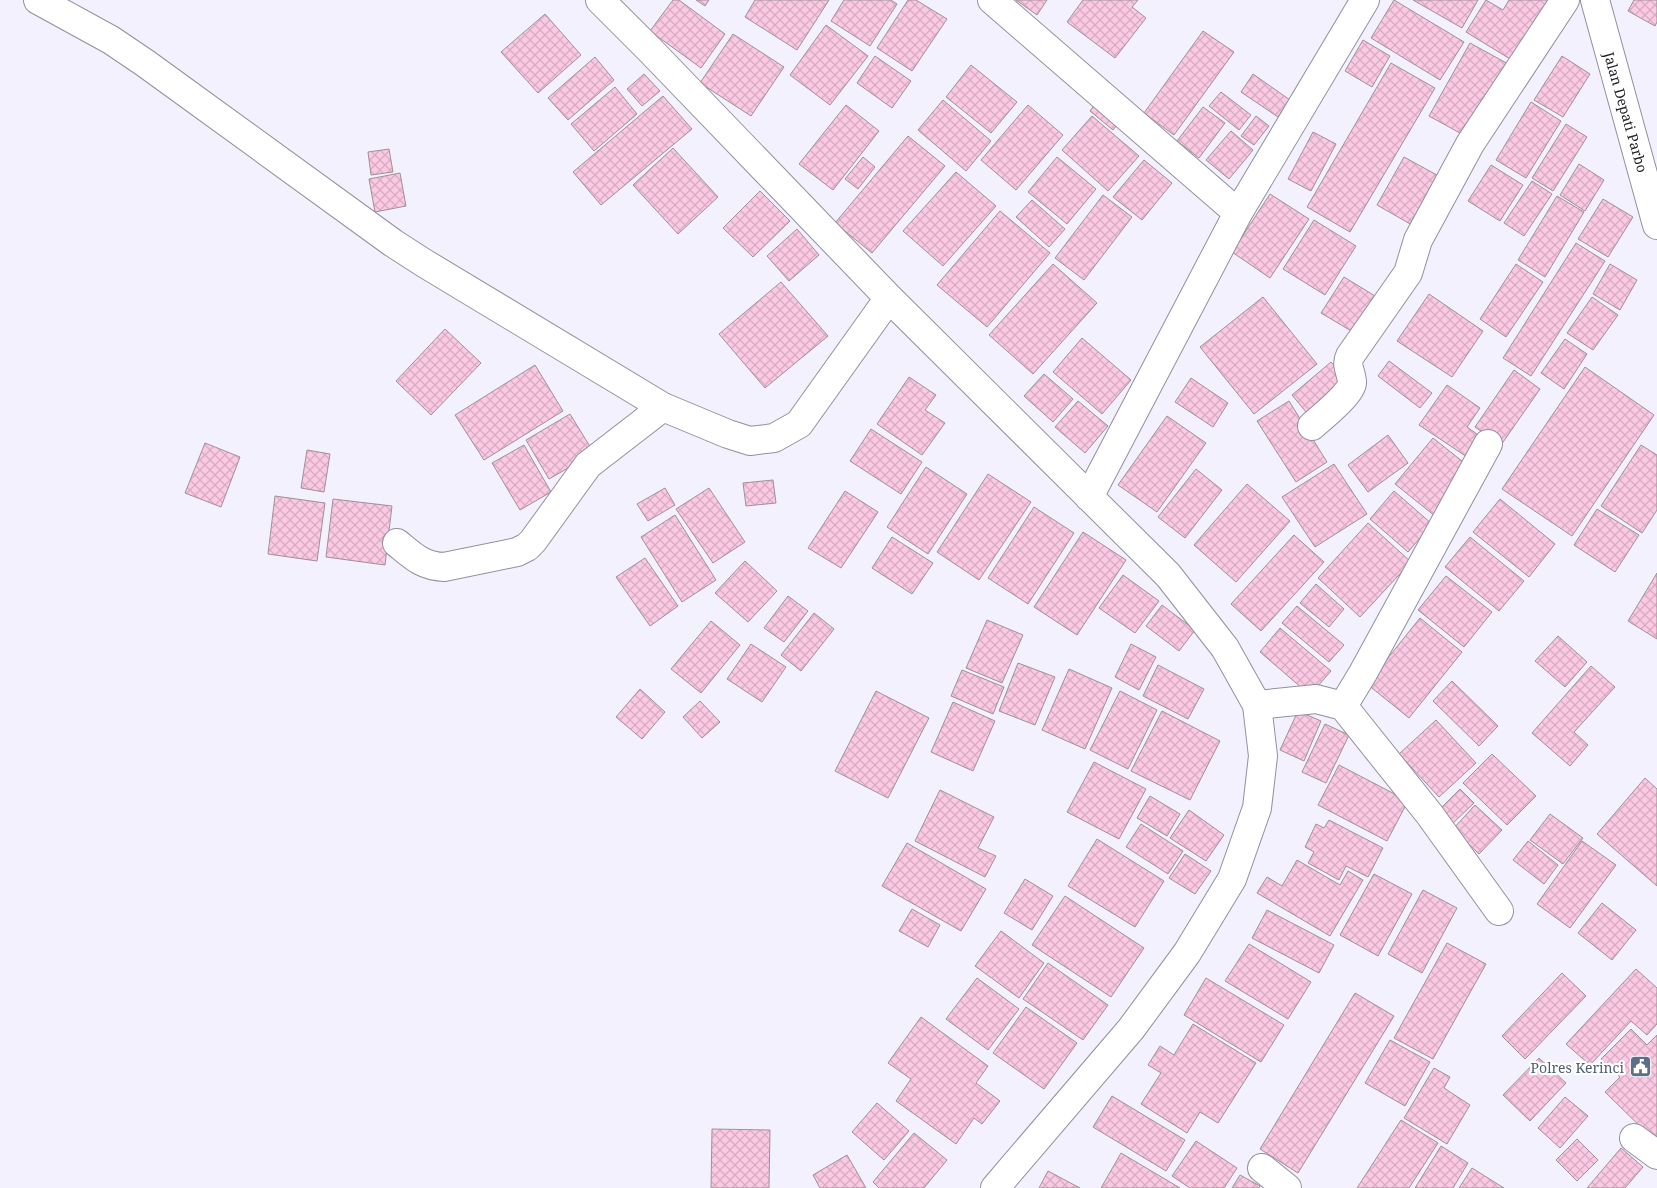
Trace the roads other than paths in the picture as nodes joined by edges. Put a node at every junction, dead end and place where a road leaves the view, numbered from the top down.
1 (38, 0) edge
2 (600, 0) edge
3 (992, 0) edge
4 (1365, 0) edge
5 (1565, 0) edge
6 (1594, 0) edge
7 (1238, 213) junction
8 (1657, 225) edge
9 (889, 298) junction
10 (663, 407) junction
11 (1312, 426) dead end
12 (1488, 444) dead end
13 (1089, 497) junction
14 (397, 543) dead end
15 (1256, 705) junction
16 (1343, 706) junction
17 (1499, 911) dead end
18 (1634, 1138) dead end
19 (1657, 1155) edge
20 (1262, 1168) dead end
21 (995, 1188) edge
22 (1287, 1188) edge

1 - 10 street
2 - 9 street
3 - 7 street
4 - 7 street
5 - 11 street
6 - 8 street, Jalan Depati Parbo
7 - 13 street
9 - 10 street
9 - 13 street
10 - 14 street
12 - 16 street
13 - 15 street
15 - 16 street
15 - 21 street
16 - 17 street
18 - 19 street
20 - 22 street

